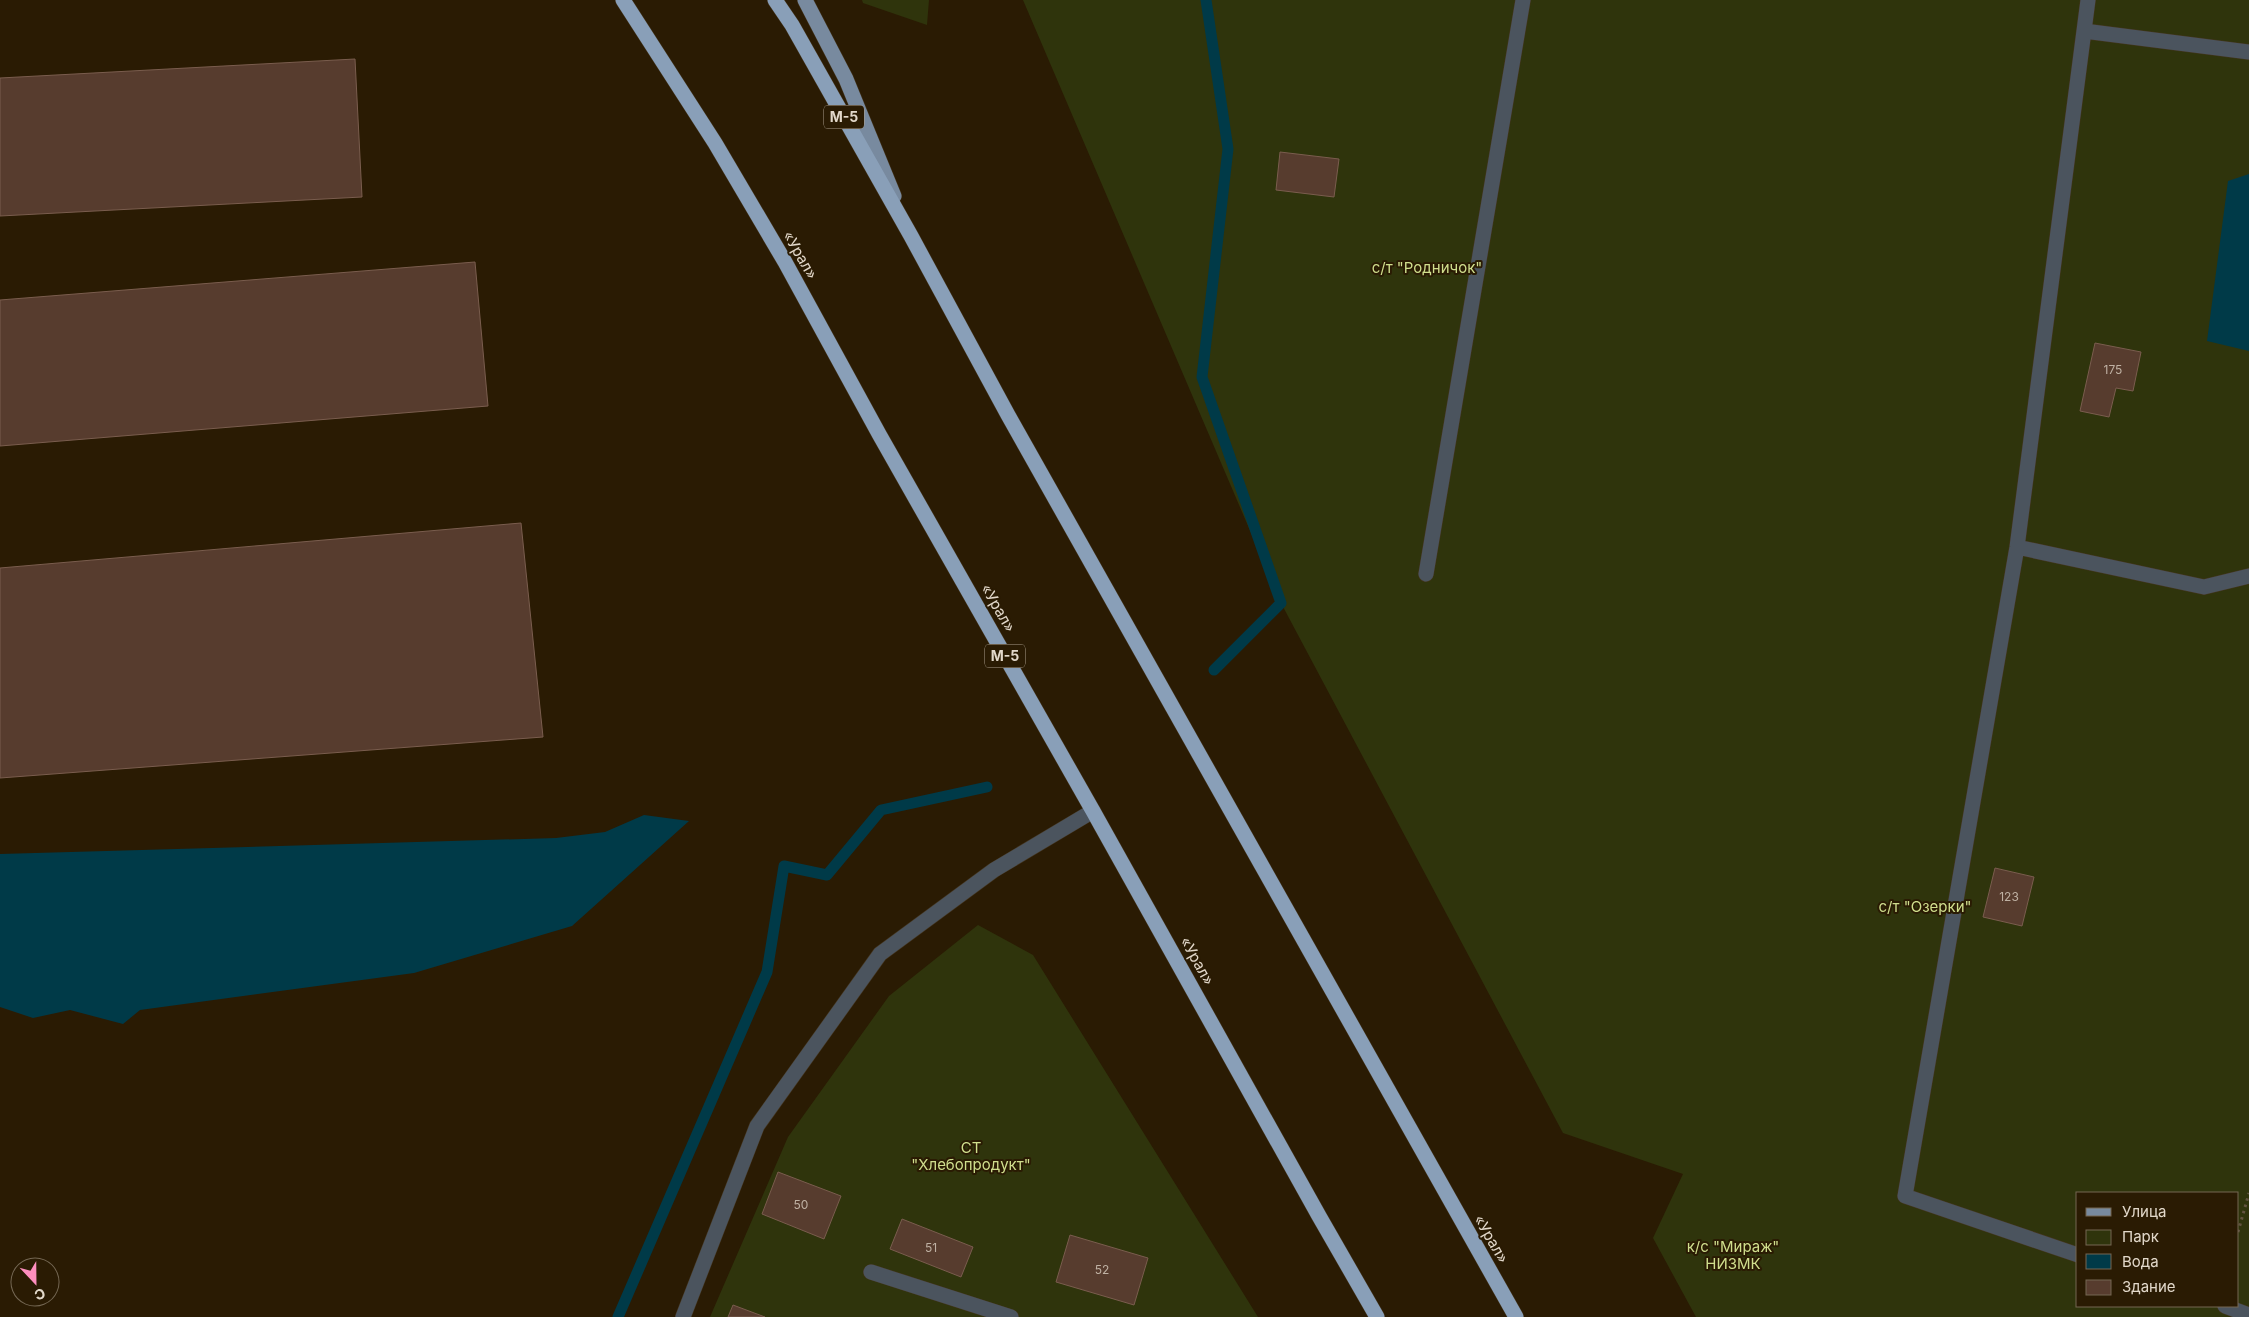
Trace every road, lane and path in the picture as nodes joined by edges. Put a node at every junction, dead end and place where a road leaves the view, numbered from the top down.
1 (623, 0) edge
2 (775, 0) edge
3 (805, 0) edge
4 (1523, 0) edge
5 (2088, 0) edge
6 (2084, 31) junction
7 (2249, 52) edge
8 (911, 236) junction
9 (2017, 548) junction
10 (1426, 574) dead end
11 (2249, 576) edge
12 (1094, 810) junction
13 (2249, 1193) edge
14 (2239, 1228) edge
15 (2076, 1254) edge
16 (871, 1272) dead end
17 (2228, 1307) edge
18 (2249, 1315) edge
19 (683, 1317) edge
20 (1011, 1317) edge
21 (1377, 1317) edge
22 (1516, 1317) edge

1 - 12 highway, «Урал» / М-5
2 - 8 highway, «Урал» / М-5
3 - 8 main road
4 - 10 lane
5 - 6 lane
6 - 7 lane
6 - 9 lane
8 - 22 highway, «Урал» / М-5
9 - 11 lane
9 - 15 lane
12 - 19 lane
12 - 21 highway, «Урал» / М-5
13 - 14 path
16 - 20 lane
17 - 18 lane

